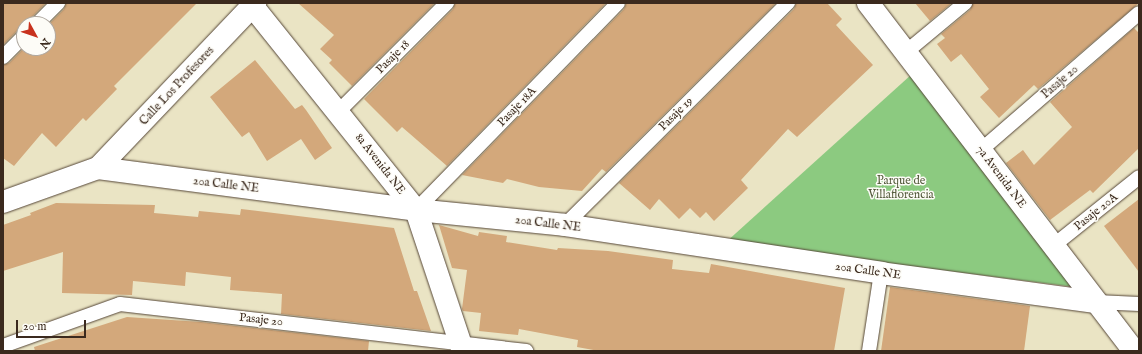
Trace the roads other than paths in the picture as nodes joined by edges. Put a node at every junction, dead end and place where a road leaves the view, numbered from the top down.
1 (58, 3) edge
2 (447, 3) edge
3 (618, 3) edge
4 (788, 3) edge
5 (868, 3) edge
6 (965, 3) edge
7 (253, 4) edge
8 (1139, 13) edge
9 (45, 16) edge
10 (16, 44) edge
11 (906, 52) junction
12 (3, 57) edge
13 (339, 111) junction
14 (980, 150) junction
15 (98, 168) junction
16 (1139, 177) edge
17 (3, 202) edge
18 (416, 210) junction
19 (565, 225) junction
20 (1053, 246) junction
21 (880, 273) junction
22 (1096, 302) junction
23 (1139, 304) edge
24 (3, 346) edge
25 (462, 346) edge
26 (526, 351) edge
27 (869, 351) edge
28 (1134, 351) edge

1 - 9 lane
2 - 13 lane, Pasaje 18
3 - 18 lane, Pasaje 18A
4 - 19 lane, Pasaje 19
5 - 11 street, 7a Avenida NE
6 - 11 lane
7 - 13 street, 8a Avenida NE
7 - 15 street, Calle Los Profesores
8 - 14 lane, Pasaje 20
10 - 12 lane
11 - 14 street, 7a Avenida NE
13 - 18 street, 8a Avenida NE
14 - 20 street, 7a Avenida NE
15 - 17 street, 20a Calle NE
15 - 18 street, 20a Calle NE
16 - 20 lane, Pasaje 20A
18 - 19 street, 20a Calle NE
18 - 25 street, 8a Avenida NE
19 - 21 street, 20a Calle NE
20 - 22 street, 7a Avenida NE
21 - 22 street, 20a Calle NE
21 - 27 lane
22 - 23 lane
22 - 28 street, 7a Avenida NE
24 - 25 lane, Pasaje 20
25 - 26 lane, Pasaje 20

